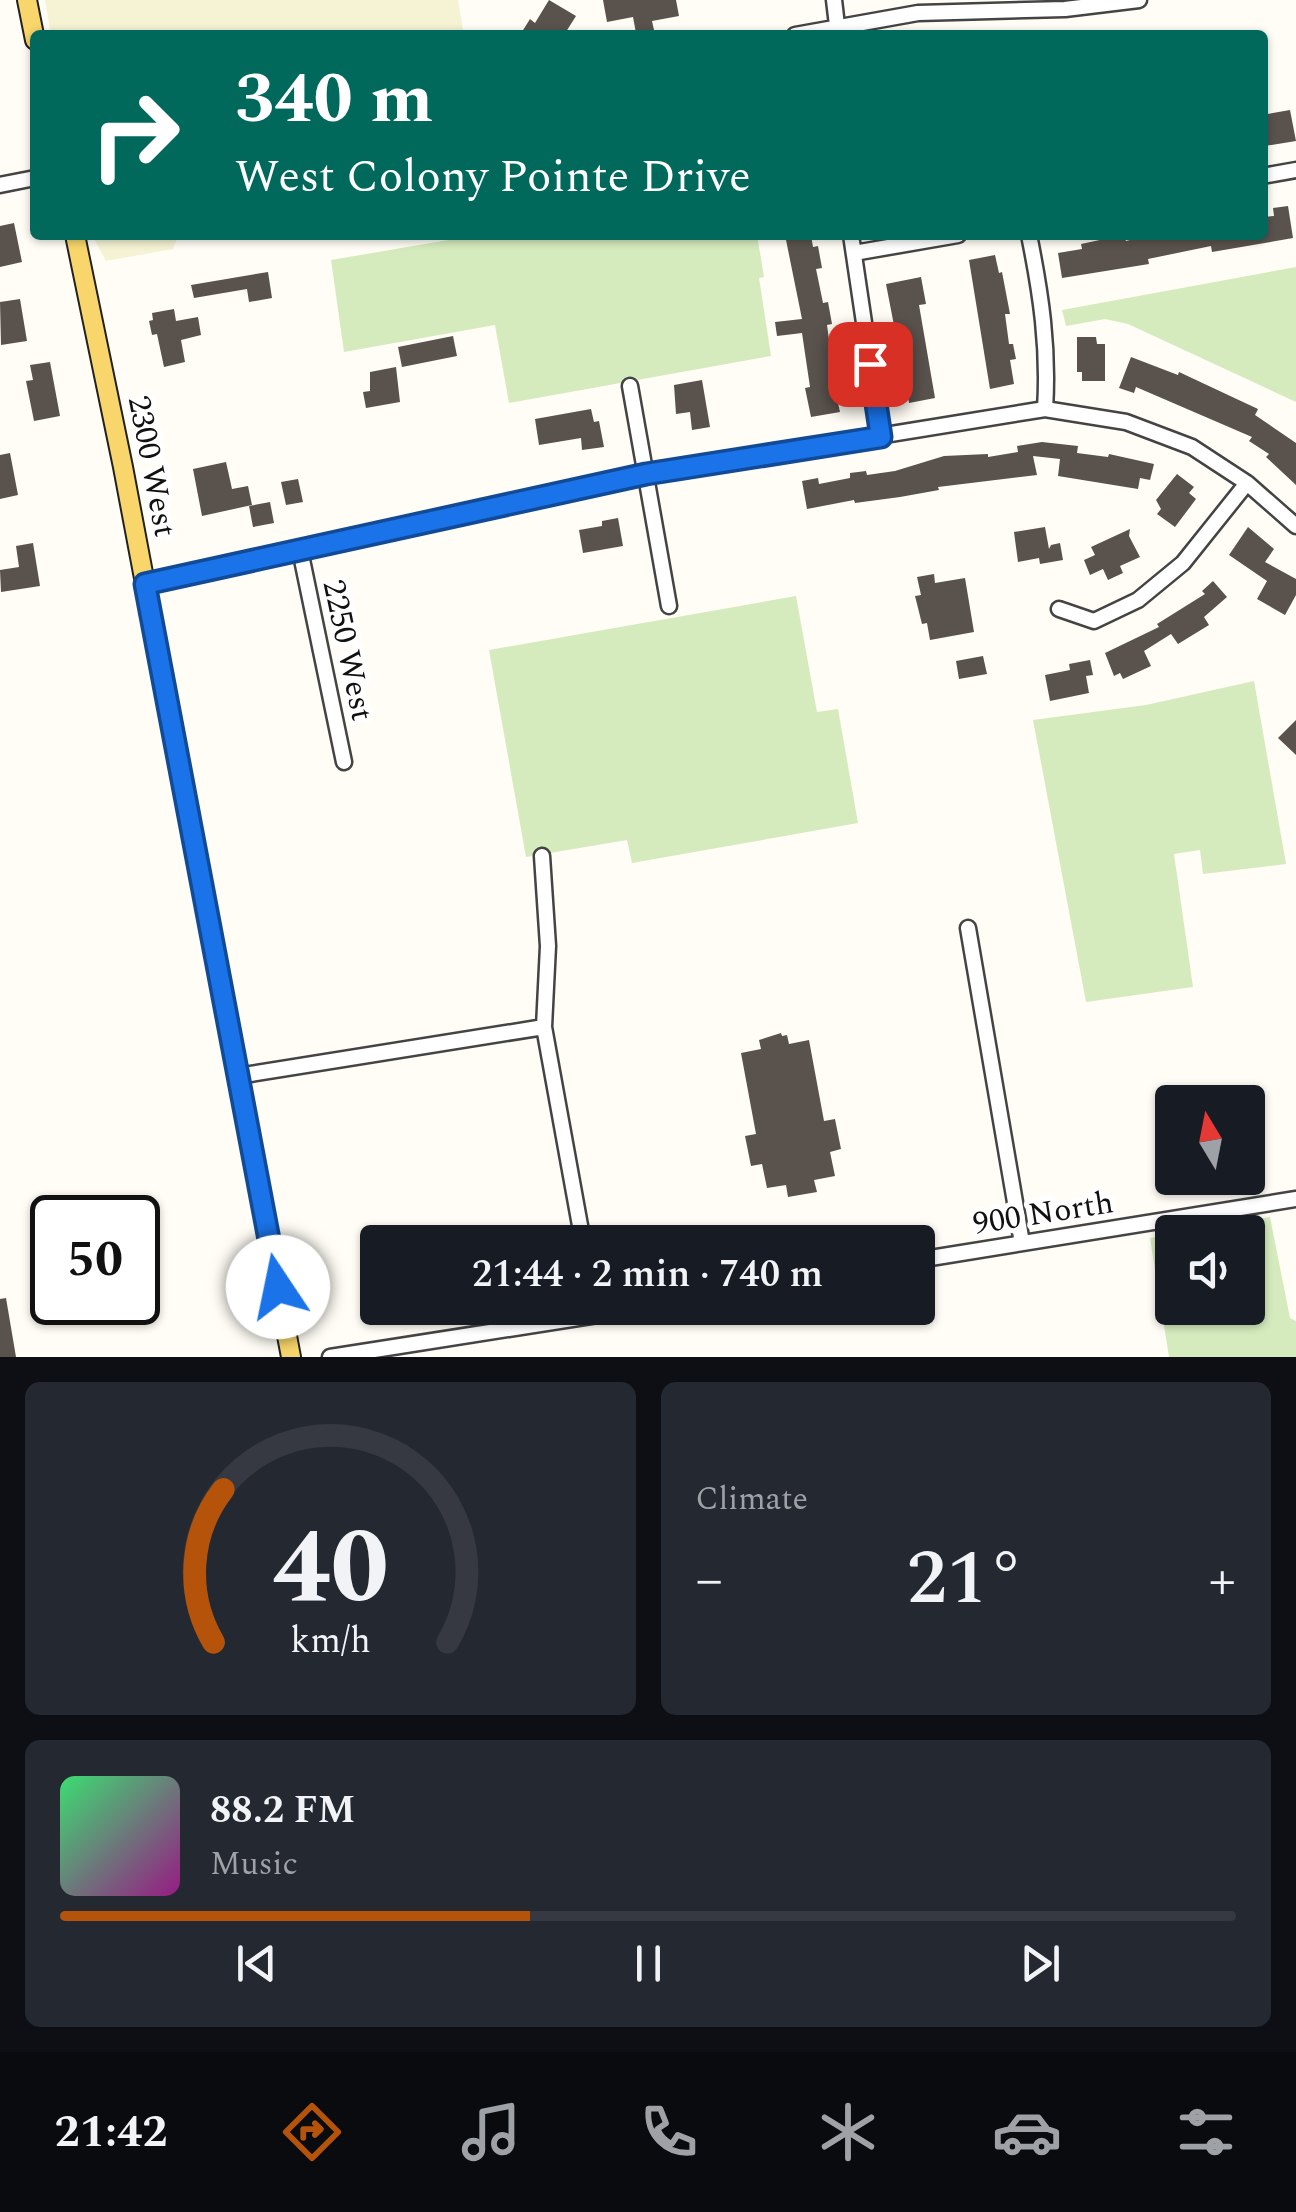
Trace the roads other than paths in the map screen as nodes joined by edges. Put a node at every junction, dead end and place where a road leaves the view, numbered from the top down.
1 (27, 0) edge
2 (834, 0) edge
3 (1138, 0) edge
4 (33, 30) edge
5 (838, 30) edge
6 (842, 30) edge
7 (1296, 170) edge
8 (1268, 175) edge
9 (30, 179) edge
10 (0, 185) edge
11 (75, 240) edge
12 (852, 240) edge
13 (929, 240) edge
14 (1030, 240) edge
15 (854, 253) junction
16 (630, 386) dead end
17 (1045, 409) junction
18 (881, 437) junction
19 (646, 474) junction
20 (1247, 483) junction
21 (1296, 526) edge
22 (300, 550) junction
23 (145, 584) junction
24 (669, 606) dead end
25 (1059, 609) dead end
26 (344, 762) dead end
27 (542, 856) dead end
28 (968, 928) dead end
29 (544, 1027) junction
30 (238, 1076) junction
31 (1296, 1198) edge
32 (579, 1225) edge
33 (1022, 1243) junction
34 (935, 1257) edge
35 (510, 1325) edge
36 (291, 1357) edge
37 (330, 1357) edge

1 - 4 main road
2 - 5 street
3 - 6 street
7 - 8 street
9 - 10 street
11 - 23 main road, 2300 West
12 - 15 street
13 - 15 street
14 - 17 street
15 - 18 street
16 - 19 street
17 - 18 street
17 - 20 street
18 - 19 street
19 - 22 street
19 - 24 street
20 - 21 street
20 - 25 street
22 - 23 street
22 - 26 street, 2250 West
23 - 30 main road, 2300 West
27 - 29 street
28 - 33 street
29 - 30 street
29 - 32 street
30 - 36 main road, 2300 West
31 - 33 street, 900 North
33 - 34 street, 900 North
35 - 37 street

